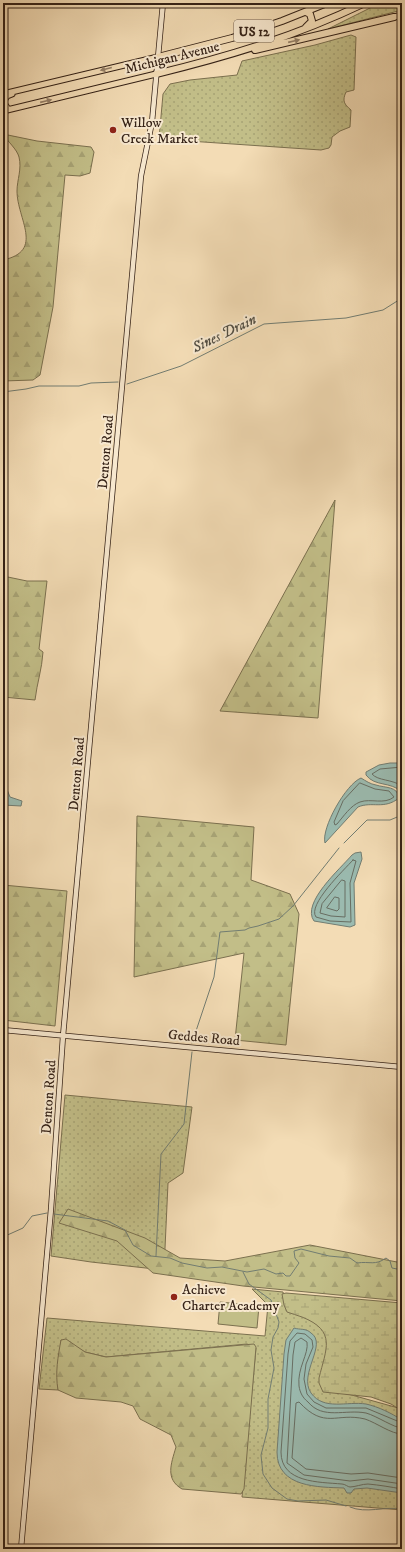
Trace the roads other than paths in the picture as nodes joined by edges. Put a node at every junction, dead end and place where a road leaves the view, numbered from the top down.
1 (163, 3) edge
2 (327, 3) edge
3 (365, 3) edge
4 (306, 12) junction
5 (402, 15) edge
6 (394, 18) joint
7 (300, 32) junction
8 (242, 52) junction
9 (158, 57) junction
10 (156, 74) junction
11 (22, 89) junction
12 (3, 94) edge
13 (5, 110) edge
14 (3, 1030) edge
15 (63, 1036) junction
16 (402, 1067) edge
17 (21, 1549) edge

1 - 9 street, Denton Road
2 - 4 highway, Michigan Avenue / US 12
3 - 7 highway, Michigan Avenue / US 12
4 - 7 highway
4 - 9 highway, Michigan Avenue / US 12
5 - 6 main road
8 -> 6 highway
7 - 8 highway, Michigan Avenue / US 12
8 - 10 highway, Michigan Avenue / US 12
9 - 10 street, Denton Road
9 -> 11 main road, Michigan Avenue / US 12
13 -> 10 main road, Michigan Avenue / US 12
10 - 15 street, Denton Road
11 - 12 main road, Michigan Avenue / US 12
11 - 13 main road
14 - 15 street, Geddes Road
15 - 16 street, Geddes Road
15 - 17 street, Denton Road

